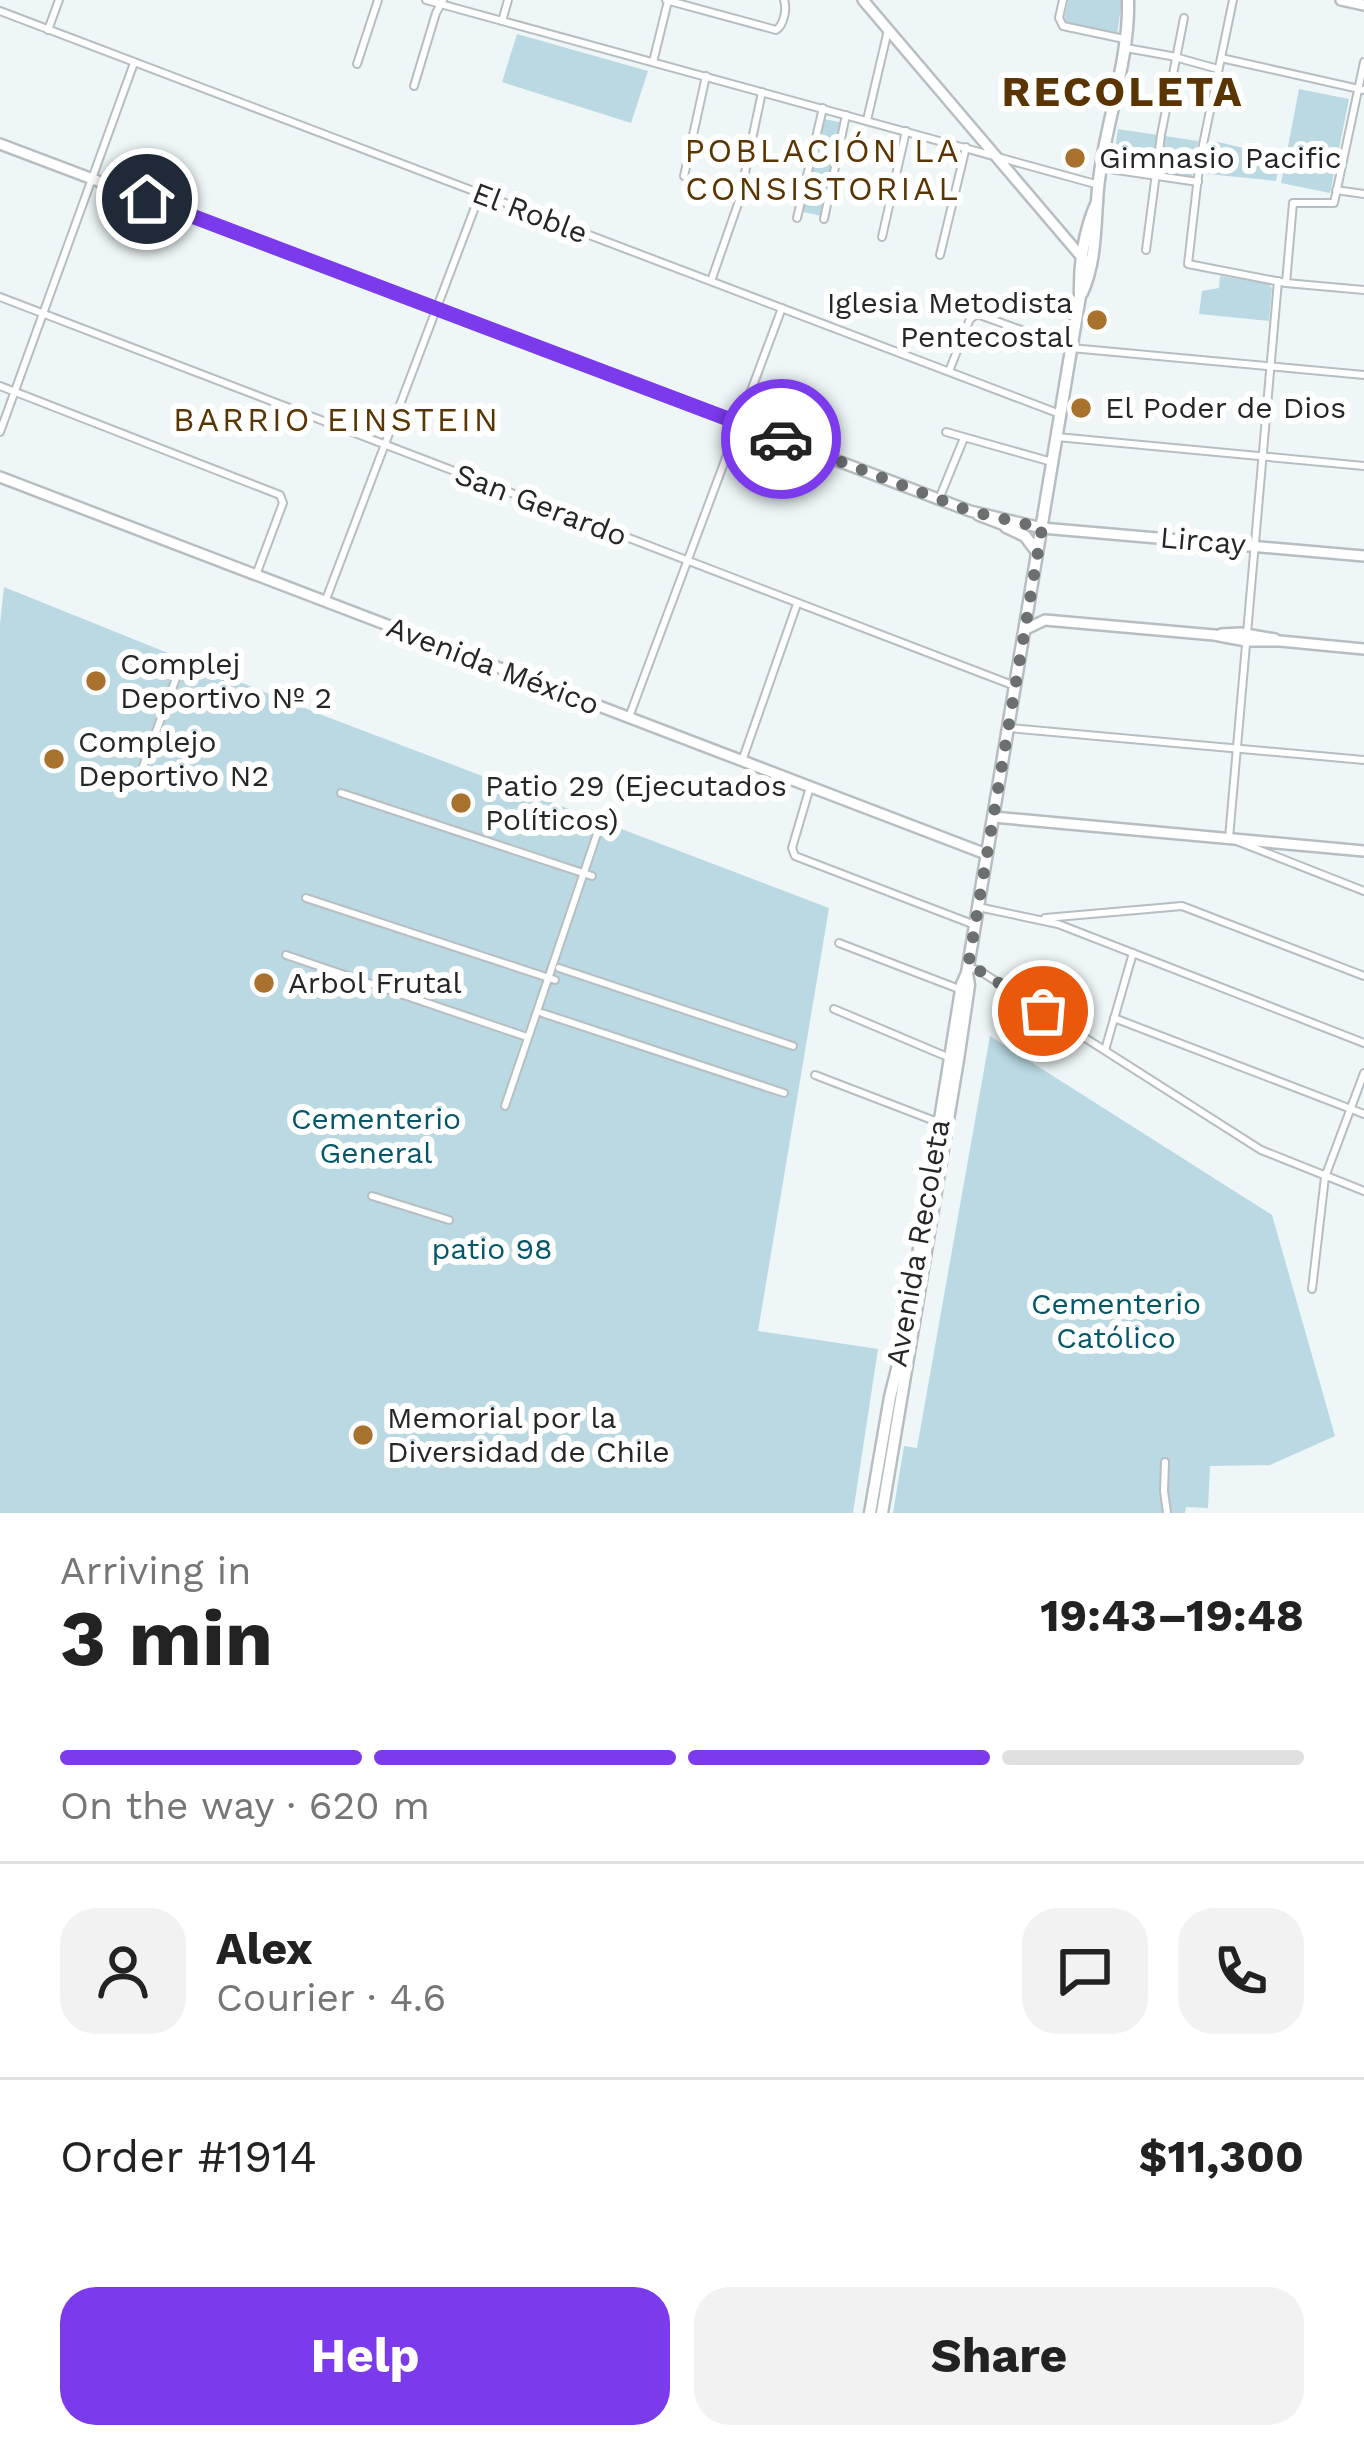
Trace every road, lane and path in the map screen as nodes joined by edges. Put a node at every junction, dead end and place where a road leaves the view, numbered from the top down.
1 (59, 0) edge
2 (378, 0) edge
3 (426, 0) edge
4 (508, 0) edge
5 (668, 0) edge
6 (784, 0) edge
7 (863, 0) edge
8 (1063, 0) edge
9 (1233, 0) edge
10 (1341, 0) edge
11 (441, 2) edge
12 (1130, 2) edge
13 (1364, 5) edge
14 (0, 11) edge
15 (1184, 18) dead end
16 (502, 21) junction
17 (48, 30) junction
18 (888, 30) junction
19 (1123, 44) junction
20 (1175, 58) junction
21 (1221, 58) junction
22 (135, 62) junction
23 (653, 62) junction
24 (1364, 62) edge
25 (357, 64) dead end
26 (1219, 69) junction
27 (706, 76) junction
28 (414, 86) dead end
29 (1361, 89) edge
30 (763, 92) junction
31 (824, 108) junction
32 (847, 115) junction
33 (867, 120) junction
34 (906, 131) junction
35 (0, 144) edge
36 (966, 147) junction
37 (993, 154) junction
38 (1103, 168) junction
39 (684, 176) dead end
40 (1157, 176) junction
41 (93, 179) junction
42 (1198, 182) junction
43 (1100, 185) junction
44 (1336, 190) junction
45 (480, 194) junction
46 (1364, 194) edge
47 (797, 218) dead end
48 (824, 219) dead end
49 (881, 237) dead end
50 (1146, 250) dead end
51 (940, 255) dead end
52 (1086, 263) junction
53 (711, 281) junction
54 (1282, 282) junction
55 (1364, 290) edge
56 (0, 297) edge
57 (436, 308) junction
58 (782, 308) junction
59 (43, 313) junction
60 (1071, 348) junction
61 (1270, 366) junction
62 (949, 371) junction
63 (1364, 375) edge
64 (0, 386) edge
65 (15, 392) junction
66 (1060, 414) junction
67 (740, 423) junction
68 (0, 432) edge
69 (946, 433) dead end
70 (1056, 437) junction
71 (964, 438) junction
72 (385, 445) junction
73 (1263, 457) junction
74 (1052, 462) junction
75 (1364, 466) edge
76 (0, 477) edge
77 (939, 499) junction
78 (970, 511) junction
79 (1006, 527) junction
80 (1042, 528) junction
81 (1255, 546) junction
82 (1037, 552) junction
83 (1364, 556) edge
84 (687, 562) junction
85 (256, 575) junction
86 (326, 602) junction
87 (797, 604) junction
88 (1028, 607) junction
89 (1045, 620) junction
90 (1024, 629) junction
91 (1246, 637) junction
92 (1364, 649) edge
93 (181, 665) dead end
94 (1015, 686) junction
95 (629, 717) junction
96 (1008, 728) junction
97 (1236, 749) junction
98 (1364, 760) edge
99 (742, 761) junction
100 (139, 778) dead end
101 (809, 787) junction
102 (341, 793) dead end
103 (993, 817) junction
104 (598, 828) dead end
105 (1228, 838) junction
106 (1364, 851) edge
107 (986, 854) junction
108 (588, 875) junction
109 (1364, 891) edge
110 (305, 898) dead end
111 (978, 907) junction
112 (1075, 915) junction
113 (1039, 918) junction
114 (975, 925) junction
115 (1073, 929) junction
116 (839, 943) dead end
117 (1132, 953) junction
118 (286, 955) dead end
119 (559, 968) dead end
120 (967, 970) junction
121 (1364, 976) edge
122 (552, 979) junction
123 (961, 990) junction
124 (834, 1010) dead end
125 (542, 1013) dead end
126 (1114, 1018) junction
127 (528, 1037) junction
128 (1364, 1043) edge
129 (793, 1046) dead end
130 (1105, 1051) junction
131 (950, 1058) junction
132 (1364, 1073) edge
133 (814, 1075) dead end
134 (784, 1093) dead end
135 (505, 1106) dead end
136 (1350, 1109) junction
137 (1364, 1114) edge
138 (940, 1123) junction
139 (1325, 1177) junction
140 (1364, 1191) edge
141 (372, 1196) dead end
142 (449, 1220) dead end
143 (1312, 1289) dead end
144 (1165, 1462) dead end
145 (870, 1513) edge
146 (882, 1513) edge
147 (1167, 1513) edge

1 - 17 street
2 - 25 street
3 - 11 street
4 - 16 street
5 - 6 street
5 - 23 street
7 - 18 main road
8 - 19 street
9 - 21 street
10 - 13 main road
11 - 16 street
11 - 28 street
12 - 19 main road, Avenida Recoleta
14 - 17 street, El Roble
15 - 20 street
16 - 23 street
17 - 22 street, El Roble
18 - 33 street
18 - 37 main road
19 - 20 street
19 - 38 main road, Avenida Recoleta
20 - 26 street
20 - 40 street
21 - 26 street
21 - 29 street
22 - 41 street
22 - 45 street, El Roble
23 - 27 street
24 - 29 street
26 - 42 street
27 - 30 street
27 - 39 street
29 - 44 street
30 - 31 street
30 - 53 street
31 - 32 street
31 - 47 street
32 - 33 street
32 - 48 street
33 - 34 street
34 - 36 street
34 - 49 street
35 - 41 main road
36 - 37 street
36 - 51 street
37 - 43 street
37 - 52 main road
38 - 40 street
38 - 43 main road, Avenida Recoleta
40 - 42 street
40 - 50 street
41 - 57 main road
41 - 59 street
42 - 54 street
43 - 52 main road, Avenida Recoleta
44 - 46 street
44 - 54 street
45 - 53 street, El Roble
45 - 57 street
52 - 60 main road, Avenida Recoleta
53 - 58 street, El Roble
54 - 55 street
54 - 61 street
56 - 59 street, San Gerardo
57 - 67 main road
57 - 72 street
58 - 62 street, El Roble
58 - 67 street
59 - 65 street
59 - 72 street, San Gerardo
60 - 61 street
60 - 62 street
60 - 66 main road, Avenida Recoleta
61 - 63 street
61 - 73 street
62 - 66 street, El Roble
64 - 65 street
65 - 68 street
65 - 85 street
66 - 70 main road, Avenida Recoleta
67 - 77 main road
67 - 84 street
69 - 71 street
70 - 73 street
70 - 74 main road, Avenida Recoleta
71 - 74 street
71 - 77 street
72 - 84 street, San Gerardo
72 - 86 street
73 - 75 street
73 - 81 street
74 - 80 main road, Avenida Recoleta
76 - 85 main road, Avenida México
77 - 78 main road
78 - 79 main road
78 - 80 main road
79 - 80 main road
79 - 82 main road
80 - 81 main road, Lircay
80 - 82 main road, Avenida Recoleta
81 - 83 main road, Lircay
81 - 91 street
82 - 88 main road, Avenida Recoleta
84 - 87 street, San Gerardo
84 - 95 street
85 - 86 main road, Avenida México
86 - 95 main road, Avenida México
87 - 94 street, San Gerardo
87 - 99 street
88 - 89 main road
88 - 90 main road, Avenida Recoleta
89 - 90 main road
89 - 91 main road
90 - 94 main road, Avenida Recoleta
91 - 92 main road
91 - 97 street
93 - 100 street
94 - 96 main road, Avenida Recoleta
95 - 99 main road, Avenida México
96 - 97 street
96 - 103 main road, Avenida Recoleta
97 - 98 street
97 - 105 street
99 - 101 main road, Avenida México
101 - 107 main road, Avenida México
101 - 114 street
102 - 108 street
103 - 105 main road
103 - 107 main road, Avenida Recoleta
104 - 108 street
105 - 106 main road
105 - 109 street
107 - 111 main road, Avenida Recoleta
108 - 122 street
110 - 122 street
111 - 113 street
111 - 114 main road, Avenida Recoleta
112 - 113 street
112 - 115 street
112 - 121 street
113 - 115 street
114 - 120 main road, Avenida Recoleta
115 - 117 street
116 - 123 street
117 - 126 street
117 - 128 street
118 - 127 street
119 - 129 street
120 - 123 main road, Avenida Recoleta
120 - 130 street
120 - 146 main road, Avenida Recoleta
122 - 127 street
123 - 131 main road, Avenida Recoleta
124 - 131 street
125 - 134 street
126 - 130 street
126 - 136 street
127 - 135 street
130 - 139 street
131 - 138 main road, Avenida Recoleta
132 - 136 street
133 - 138 street
136 - 137 street
136 - 139 street
138 - 145 main road, Avenida Recoleta
139 - 140 street
139 - 143 street
141 - 142 street
144 - 147 street

